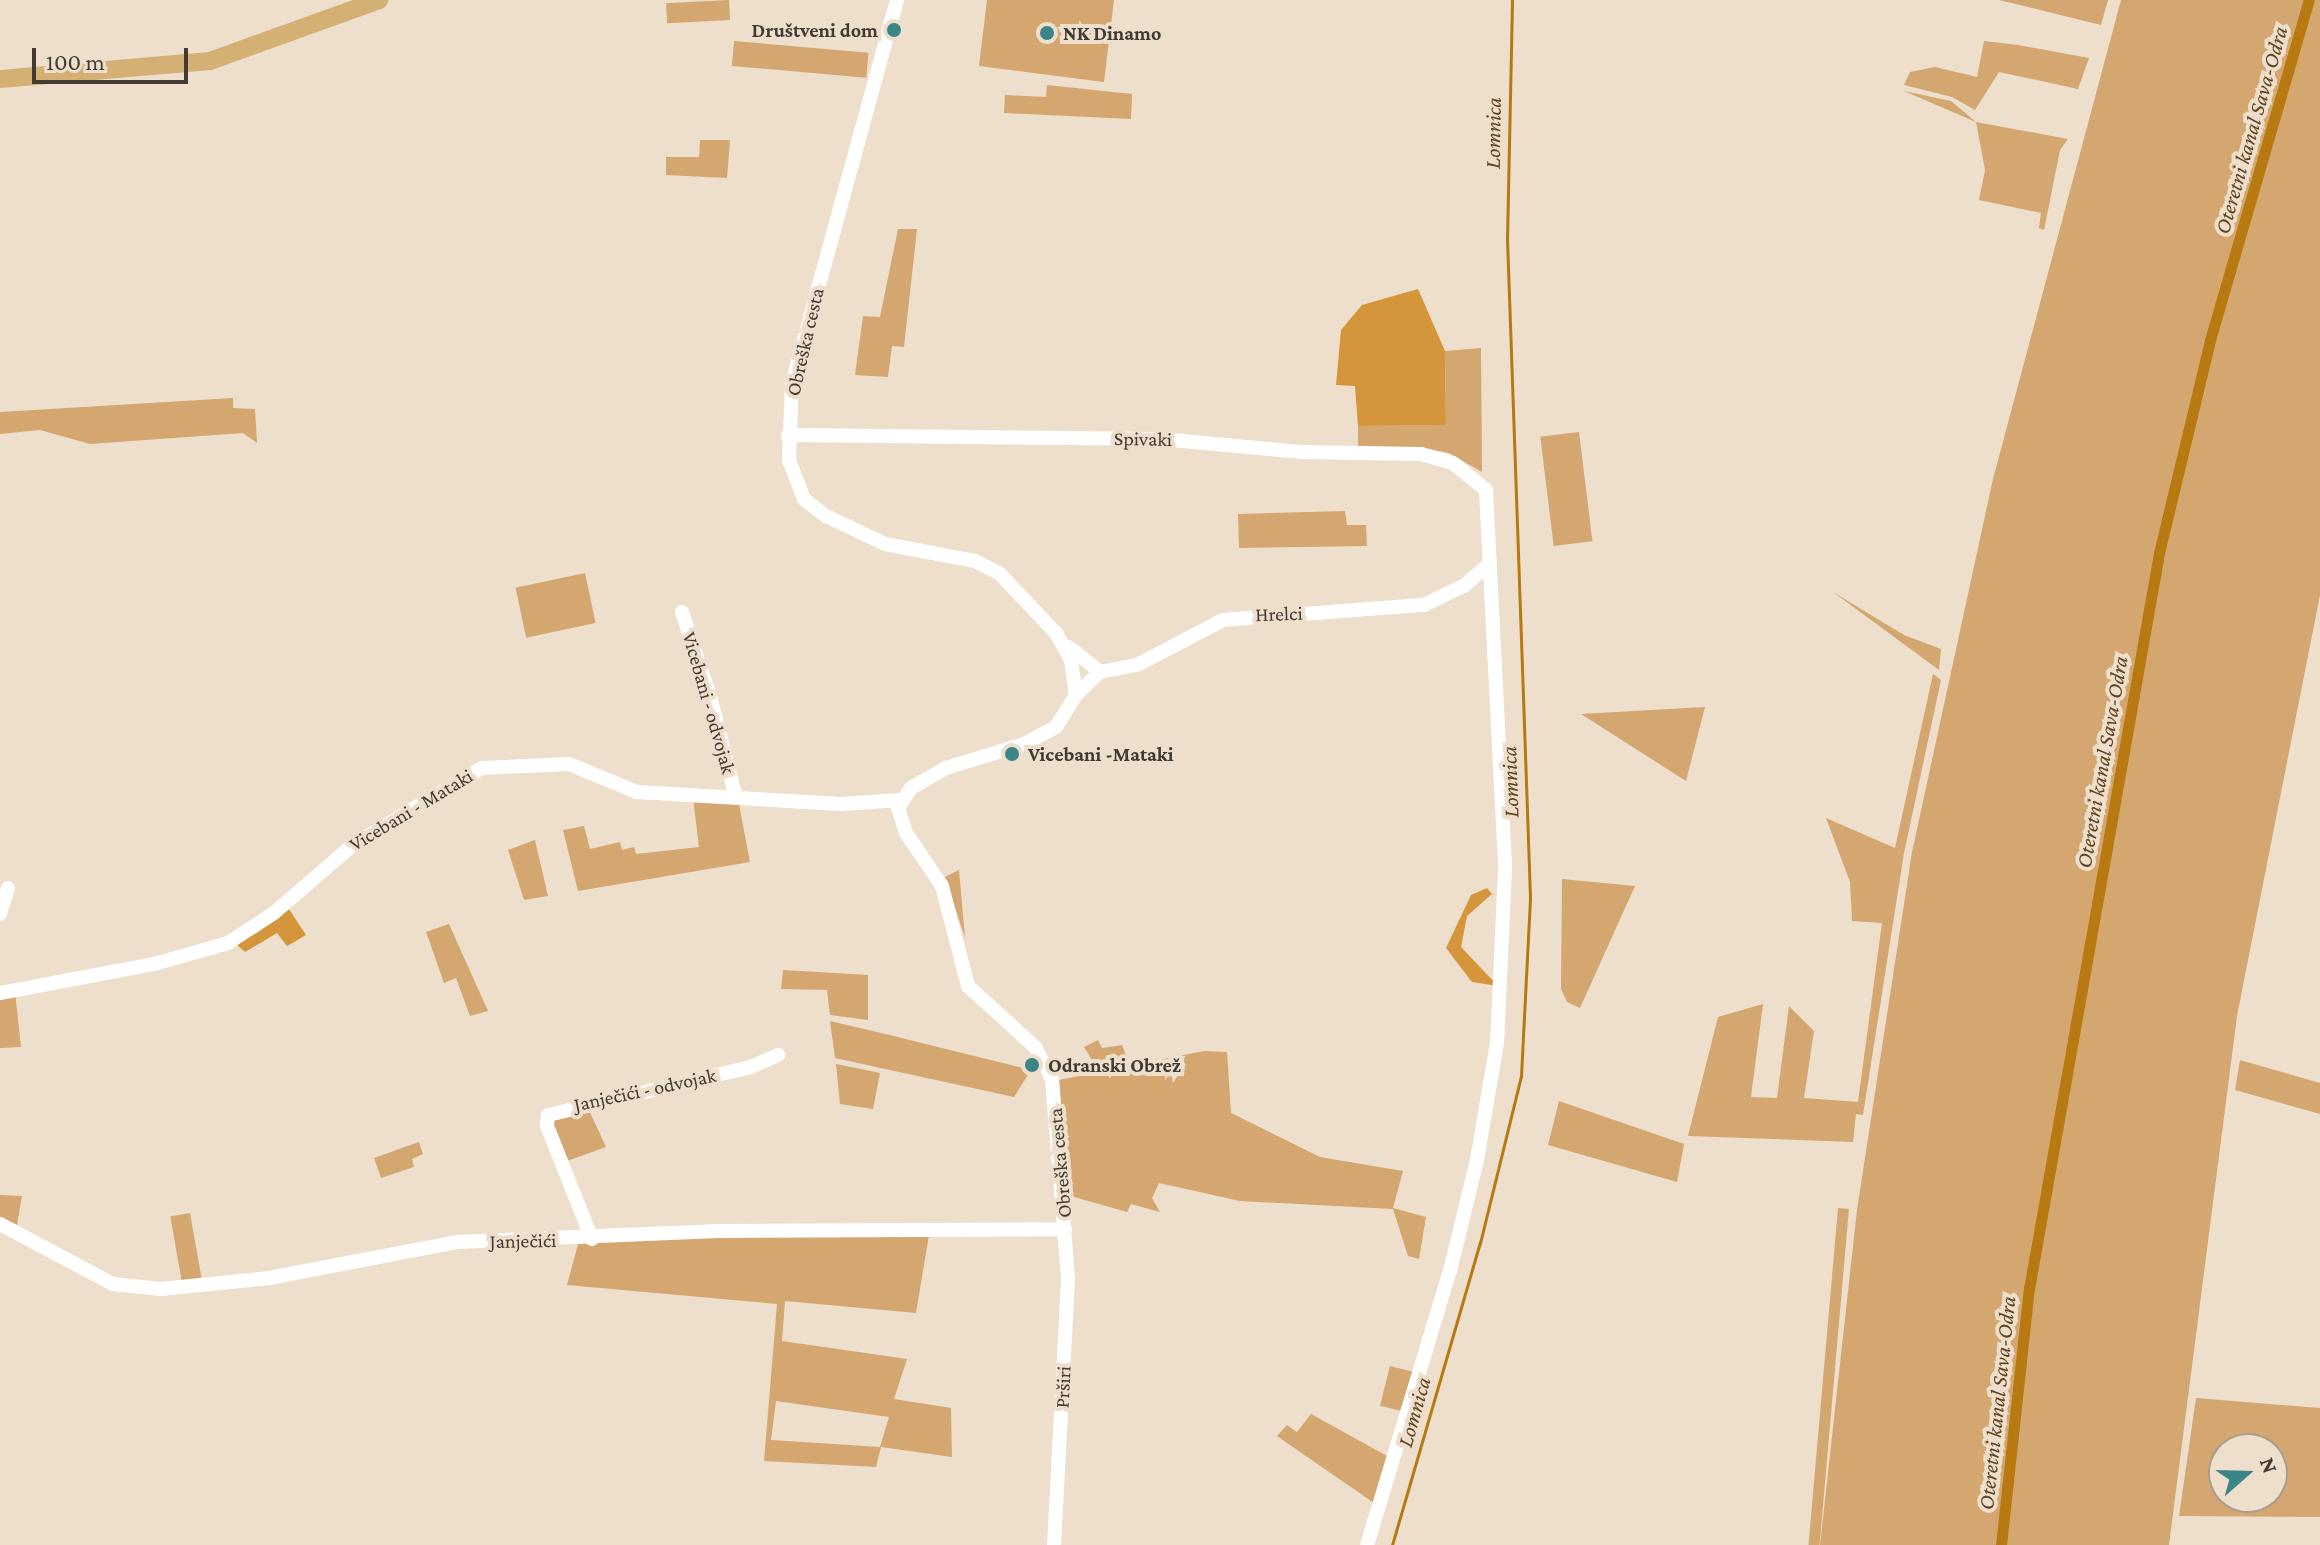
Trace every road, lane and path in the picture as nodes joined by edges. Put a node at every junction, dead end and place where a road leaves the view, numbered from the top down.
1 (379, 0) edge
2 (897, 0) edge
3 (336, 6) edge
4 (0, 79) edge
5 (788, 435) junction
6 (1490, 563) junction
7 (682, 612) dead end
8 (1065, 644) junction
9 (1100, 672) junction
10 (1076, 695) junction
11 (735, 794) junction
12 (901, 800) junction
13 (8, 888) dead end
14 (0, 914) edge
15 (0, 993) edge
16 (778, 1055) dead end
17 (0, 1224) edge
18 (1065, 1229) junction
19 (592, 1239) junction
20 (1054, 1545) edge
21 (1367, 1545) edge

1 - 3 main road
2 - 5 street, Obreška cesta
3 - 4 main road
5 - 6 street, Spivaki
5 - 8 street, Obreška cesta
6 - 9 street, Hrelci
6 - 21 street
7 - 11 street, Vicebani - odvojak
8 - 9 street
8 - 10 street, Obreška cesta
9 - 10 street
10 - 12 street
11 - 12 street, Vicebani - Mataki
11 - 15 street, Vicebani - Mataki
12 - 18 street, Obreška cesta
13 - 14 street
16 - 19 street, Janječići - odvojak
17 - 19 street, Janječići
18 - 19 street, Janječići
18 - 20 street, Prširi

